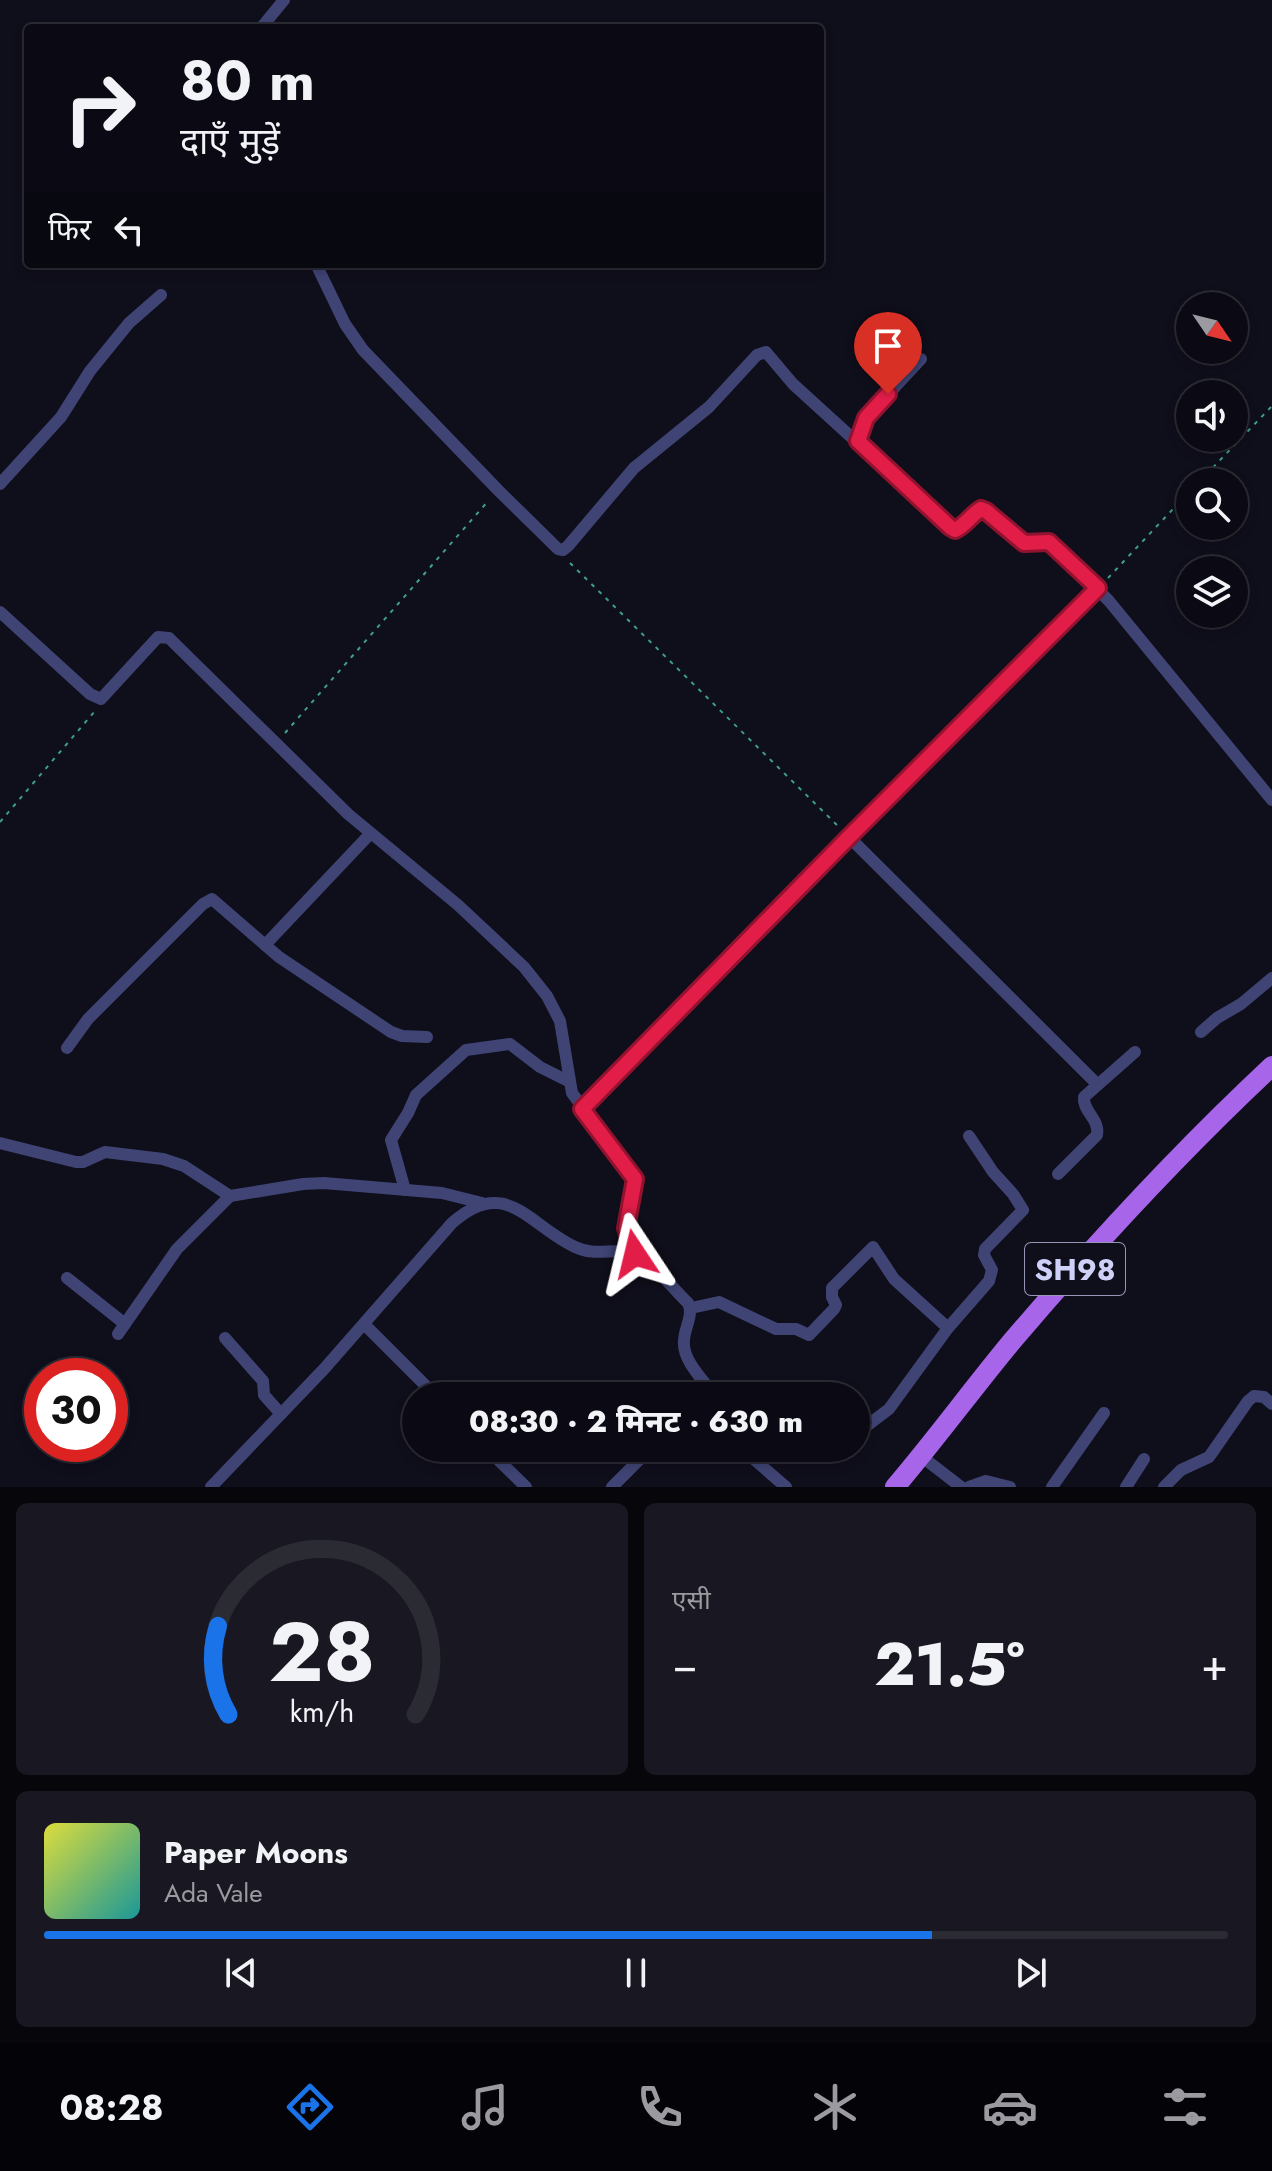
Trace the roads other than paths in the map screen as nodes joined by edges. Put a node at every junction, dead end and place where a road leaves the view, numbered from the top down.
1 (284, 0) edge
2 (264, 24) edge
3 (318, 268) edge
4 (161, 295) dead end
5 (921, 359) dead end
6 (858, 441) junction
7 (0, 484) edge
8 (1098, 588) junction
9 (0, 612) edge
10 (1272, 800) edge
11 (370, 834) junction
12 (849, 837) junction
13 (265, 945) junction
14 (1272, 978) edge
15 (1201, 1032) dead end
16 (427, 1037) dead end
17 (67, 1048) dead end
18 (1135, 1052) dead end
19 (1272, 1066) edge
20 (570, 1082) junction
21 (1097, 1084) junction
22 (582, 1109) junction
23 (969, 1136) dead end
24 (0, 1143) edge
25 (1058, 1174) dead end
26 (405, 1190) junction
27 (230, 1196) junction
28 (482, 1203) junction
29 (635, 1254) junction
30 (67, 1278) dead end
31 (691, 1308) junction
32 (364, 1324) junction
33 (948, 1328) junction
34 (225, 1338) dead end
35 (422, 1382) edge
36 (702, 1382) edge
37 (1272, 1404) edge
38 (1104, 1413) dead end
39 (281, 1414) junction
40 (870, 1423) edge
41 (921, 1456) junction
42 (1144, 1459) dead end
43 (500, 1462) edge
44 (637, 1462) edge
45 (757, 1462) edge
46 (211, 1487) edge
47 (526, 1487) edge
48 (612, 1487) edge
49 (786, 1487) edge
50 (895, 1487) edge
51 (961, 1487) edge
52 (969, 1487) edge
53 (1010, 1487) edge
54 (1052, 1487) edge
55 (1126, 1487) edge
56 (1164, 1487) edge

1 - 2 street
3 - 6 street
4 - 7 street
5 - 6 street
6 - 8 street
8 - 10 street
8 - 12 street
9 - 11 street
11 - 13 street
11 - 20 street
12 - 21 street
12 - 22 street
13 - 16 street
13 - 17 street
14 - 15 street
18 - 21 street
19 - 41 main road, SH98
20 - 22 street
20 - 26 street
21 - 25 street
22 - 29 street
23 - 33 street
24 - 27 street
26 - 27 street
26 - 28 street
27 - 30 street
28 - 29 street
28 - 32 street
29 - 31 street
31 - 33 street
31 - 36 street
32 - 35 street
32 - 39 street
33 - 40 street
34 - 39 street
37 - 56 street
38 - 54 street
39 - 46 street
41 - 50 main road, SH98
41 - 51 street
42 - 55 street
43 - 47 street
44 - 48 street
45 - 49 street
52 - 53 street

